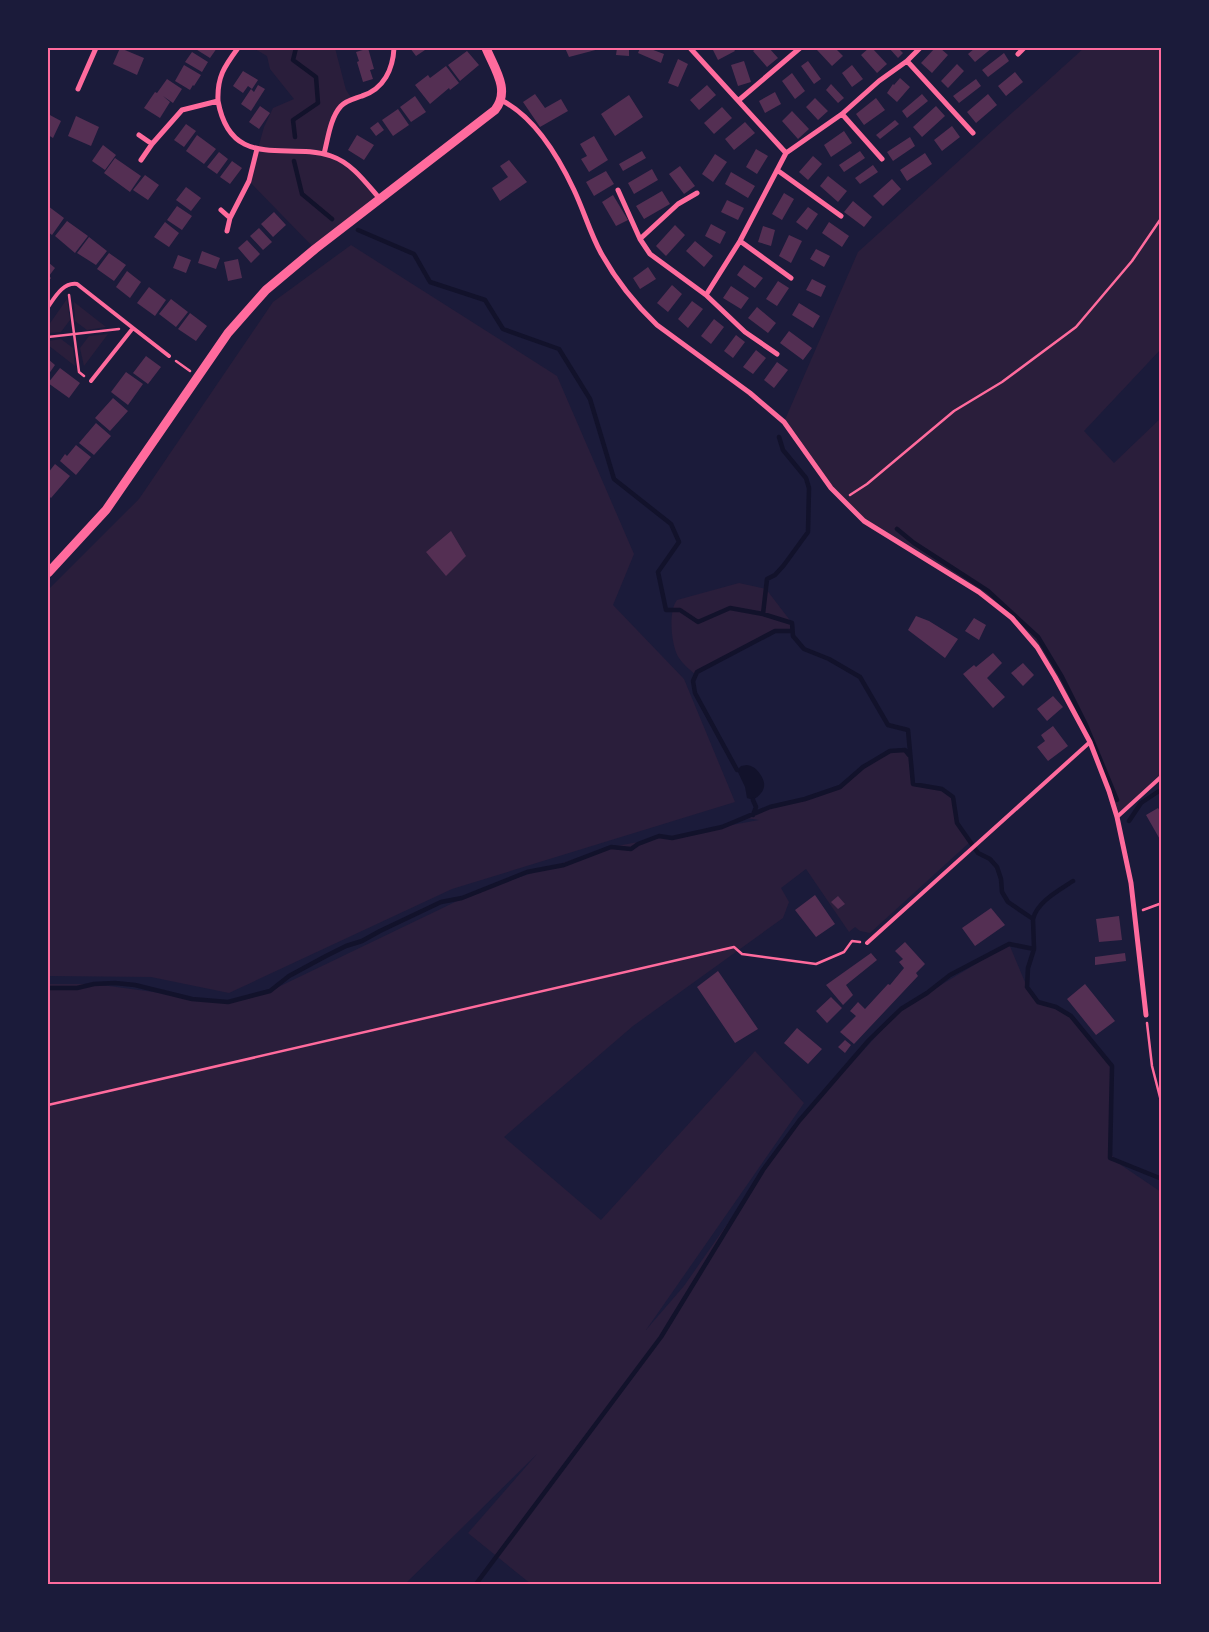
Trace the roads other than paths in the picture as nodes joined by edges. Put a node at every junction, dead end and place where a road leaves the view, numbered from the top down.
1 (96, 48) edge
2 (238, 48) edge
3 (394, 48) edge
4 (488, 48) edge
5 (690, 48) edge
6 (800, 48) edge
7 (920, 48) edge
8 (1024, 48) edge
9 (1018, 54) dead end
10 (907, 60) junction
11 (78, 89) dead end
12 (501, 100) junction
13 (739, 100) junction
14 (218, 101) junction
15 (842, 114) junction
16 (973, 133) dead end
17 (139, 135) dead end
18 (152, 144) junction
19 (257, 148) junction
20 (324, 154) junction
21 (786, 154) junction
22 (882, 159) dead end
23 (141, 160) dead end
24 (777, 170) junction
25 (618, 190) dead end
26 (697, 194) dead end
27 (380, 199) junction
28 (221, 210) dead end
29 (841, 216) dead end
30 (230, 218) junction
31 (227, 230) dead end
32 (640, 239) junction
33 (740, 241) junction
34 (791, 278) dead end
35 (706, 294) junction
36 (48, 307) edge
37 (133, 328) junction
38 (777, 354) dead end
39 (169, 356) road end
40 (92, 381) road end
41 (48, 573) edge
42 (1090, 742) junction
43 (1162, 776) edge
44 (1117, 816) junction
45 (867, 942) road end
46 (1146, 1015) road end

1 - 11 street
2 - 14 street
3 - 20 street
4 - 12 street
5 - 13 street
6 - 13 street
7 - 10 street
8 - 9 street
10 - 15 street
10 - 16 street
12 - 27 street
12 - 42 street
13 - 21 street
14 - 18 street
14 - 19 street
15 - 21 street
15 - 22 street
17 - 18 street
18 - 23 street
19 - 20 street
19 - 30 street
20 - 27 street
21 - 24 street
24 - 29 street
24 - 33 street
25 - 32 street
26 - 32 street
27 - 41 street
28 - 30 street
30 - 31 street
32 - 35 street
33 - 34 street
33 - 35 street
35 - 38 street
36 - 37 lane
37 - 39 lane
37 - 40 lane
42 - 44 street
42 - 45 lane
43 - 44 lane
44 - 46 street

